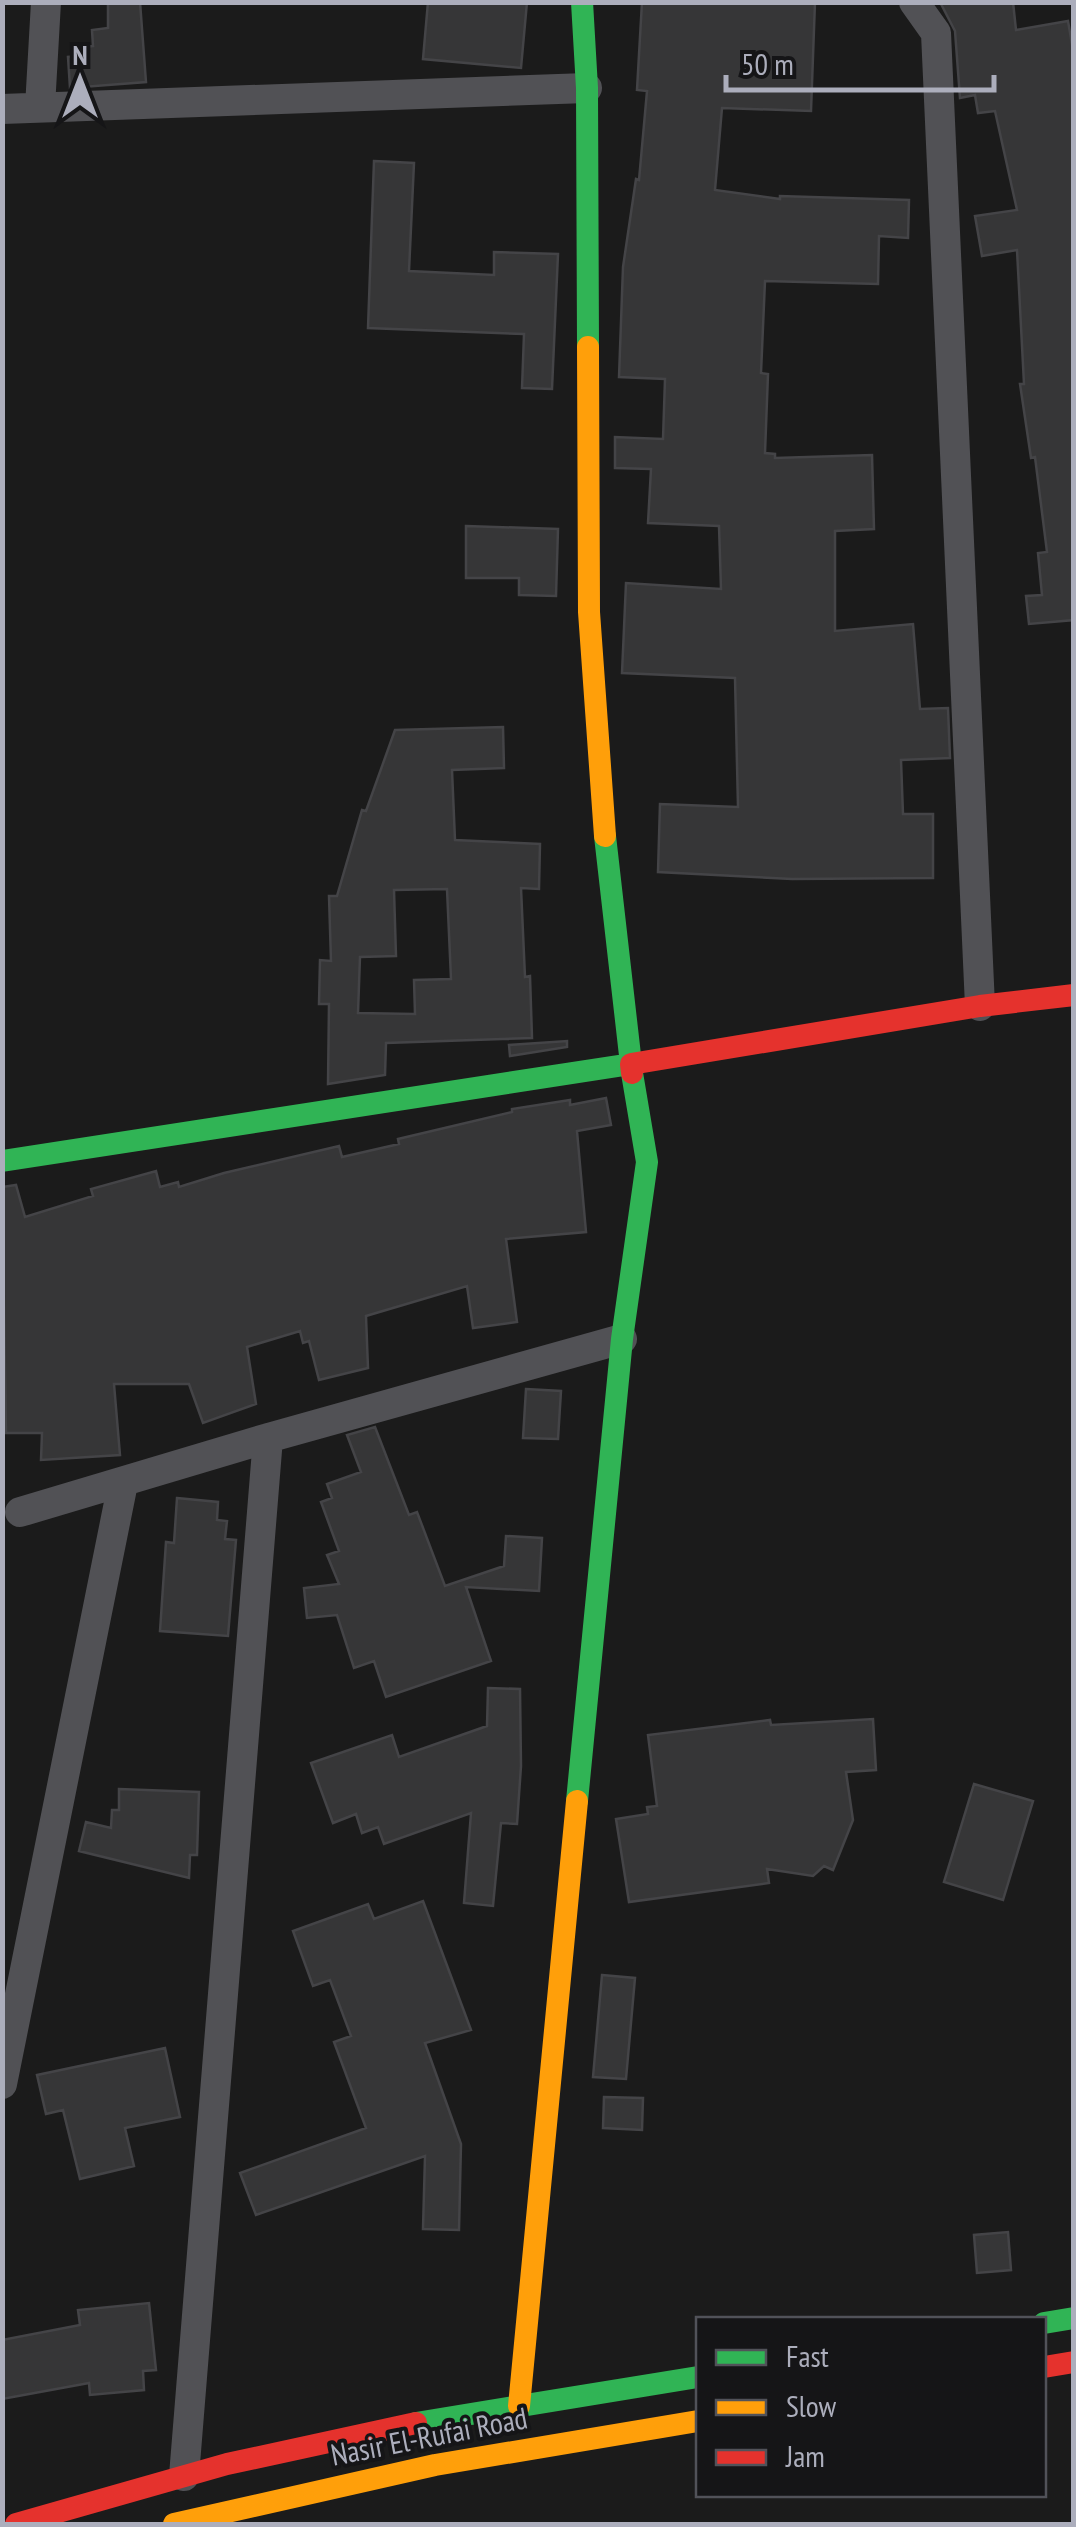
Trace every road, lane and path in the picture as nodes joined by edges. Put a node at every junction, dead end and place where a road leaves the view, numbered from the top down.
1 (46, 2) edge
2 (582, 2) edge
3 (914, 2) edge
4 (587, 88) junction
5 (40, 107) junction
6 (2, 110) edge
7 (1074, 995) edge
8 (980, 1006) junction
9 (631, 1064) junction
10 (2, 1161) edge
11 (622, 1340) junction
12 (268, 1438) junction
13 (123, 1483) junction
14 (20, 1512) dead end
15 (2, 2084) edge
16 (1074, 2318) edge
17 (1046, 2322) edge
18 (1074, 2362) edge
19 (1046, 2367) edge
20 (696, 2377) edge
21 (519, 2406) junction
22 (696, 2421) edge
23 (184, 2476) junction
24 (16, 2524) edge
25 (174, 2524) edge

1 - 5 street
2 - 4 street
3 - 8 street
4 - 5 street
4 - 9 street
5 - 6 street
7 - 8 street
8 - 9 street
9 - 10 street
9 - 11 street
11 - 12 street
11 - 21 street
12 - 13 street
12 - 23 street
13 - 14 street
13 - 15 street
16 - 17 street
18 - 19 street
20 - 21 street, Nasir El-Rufai Road
21 - 23 street, Nasir El-Rufai Road
22 - 25 street, Nasir El-Rufai Road
23 - 24 street, Nasir El-Rufai Road

